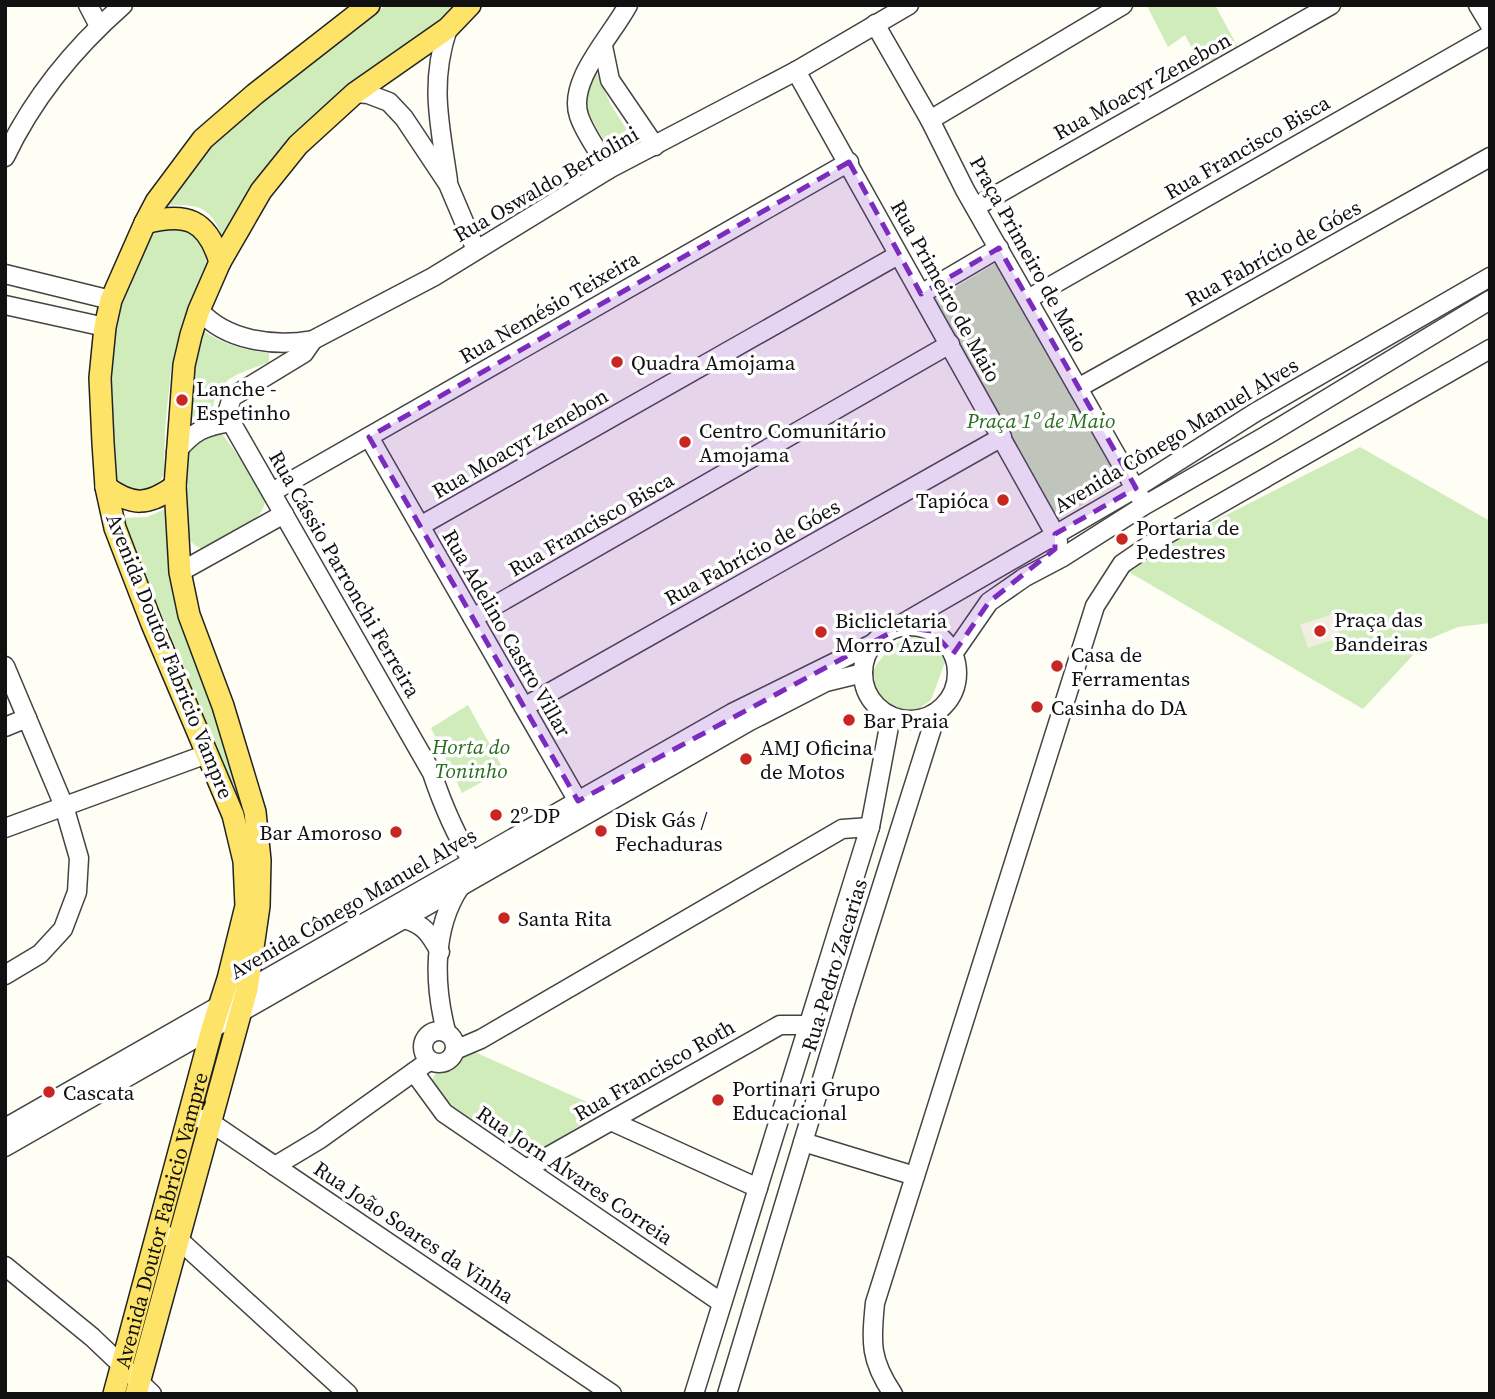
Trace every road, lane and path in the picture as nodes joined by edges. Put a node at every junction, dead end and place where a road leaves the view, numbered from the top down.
1 (88, 5) edge
2 (123, 5) edge
3 (369, 5) edge
4 (470, 5) edge
5 (628, 5) edge
6 (909, 5) edge
7 (1123, 5) edge
8 (1331, 5) edge
9 (1478, 5) edge
10 (875, 24) junction
11 (1490, 25) edge
12 (99, 26) junction
13 (448, 29) junction
14 (1490, 34) edge
15 (603, 46) junction
16 (796, 71) junction
17 (355, 93) junction
18 (930, 120) junction
19 (12, 123) edge
20 (654, 146) junction
21 (5, 157) edge
22 (1490, 157) edge
23 (849, 162) junction
24 (608, 169) junction
25 (448, 184) junction
26 (975, 206) junction
27 (145, 223) junction
28 (999, 248) junction
29 (476, 250) junction
30 (898, 255) junction
31 (220, 262) junction
32 (5, 274) edge
33 (1490, 277) edge
34 (921, 294) junction
35 (1028, 299) junction
36 (111, 300) junction
37 (1490, 300) edge
38 (5, 305) edge
39 (199, 310) junction
40 (105, 327) junction
41 (313, 340) junction
42 (950, 344) junction
43 (1490, 349) edge
44 (1078, 388) junction
45 (231, 422) junction
46 (369, 437) junction
47 (1002, 437) junction
48 (176, 452) junction
49 (174, 486) junction
50 (106, 487) junction
51 (1136, 488) junction
52 (272, 492) junction
53 (1145, 505) junction
54 (284, 514) junction
55 (420, 526) junction
56 (1055, 534) junction
57 (180, 572) junction
58 (1025, 577) junction
59 (473, 618) junction
60 (880, 638) junction
61 (953, 654) junction
62 (5, 666) edge
63 (863, 673) junction
64 (524, 707) junction
65 (937, 712) junction
66 (891, 716) junction
67 (27, 718) junction
68 (5, 727) edge
69 (207, 754) junction
70 (64, 806) junction
71 (582, 808) junction
72 (870, 827) junction
73 (5, 828) edge
74 (473, 863) junction
75 (460, 887) junction
76 (404, 919) junction
77 (440, 952) junction
78 (5, 975) edge
79 (247, 989) junction
80 (219, 1005) junction
81 (241, 1013) junction
82 (808, 1025) junction
83 (212, 1030) junction
84 (447, 1038) junction
85 (426, 1058) junction
86 (414, 1072) junction
87 (189, 1114) junction
88 (611, 1121) junction
89 (210, 1122) junction
90 (5, 1128) edge
91 (803, 1142) junction
92 (5, 1147) edge
93 (275, 1166) junction
94 (526, 1169) junction
95 (915, 1176) junction
96 (758, 1188) junction
97 (156, 1233) junction
98 (178, 1239) junction
99 (5, 1266) edge
100 (722, 1303) junction
101 (122, 1366) junction
102 (143, 1390) edge
103 (114, 1394) edge
104 (348, 1394) edge
105 (612, 1394) edge
106 (694, 1394) edge
107 (727, 1394) edge
108 (893, 1394) edge

1 - 12 street
2 - 12 street
3 - 27 main road, Avenida Doutor Fabricio Vampre
4 - 13 main road, Avenida Doutor Fabricio Vampre
5 - 15 street
6 - 10 street, Rua Oswaldo Bertolini
7 - 18 street
8 - 26 street, Rua Moacyr Zenebon
9 - 11 street
10 - 16 street, Rua Oswaldo Bertolini
10 - 18 street, Praça Primeiro de Maio
12 - 19 street
13 - 17 main road, Avenida Doutor Fabricio Vampre
13 - 25 street
14 - 35 street, Rua Francisco Bisca
15 - 20 street
15 - 24 street
16 - 20 street, Rua Oswaldo Bertolini
16 - 23 street, Rua Primeiro de Maio
17 - 25 street
17 - 31 main road, Avenida Doutor Fabricio Vampre
18 - 26 street, Praça Primeiro de Maio
19 - 21 street
20 - 24 street, Rua Oswaldo Bertolini
22 - 44 street, Rua Fabrício de Góes
23 - 30 street, Rua Primeiro de Maio
23 - 46 street, Rua Nemésio Teixeira
24 - 29 street, Rua Oswaldo Bertolini
25 - 29 street
26 - 28 street, Praça Primeiro de Maio
27 - 31 main road
27 - 36 main road, Avenida Doutor Fabricio Vampre
28 - 34 street
28 - 35 street, Praça Primeiro de Maio
29 - 41 street, Rua Oswaldo Bertolini
30 - 34 street, Rua Primeiro de Maio
30 - 55 street, Rua Moacyr Zenebon
31 - 39 main road, Avenida Doutor Fabricio Vampre
32 - 36 street
33 - 51 street, Avenida Cônego Manuel Alves
34 - 42 street, Rua Primeiro de Maio
35 - 44 street, Praça Primeiro de Maio
36 - 40 main road, Avenida Doutor Fabricio Vampre
37 - 53 street
38 - 40 street
39 - 41 street, Rua Oswaldo Bertolini
39 - 48 main road, Avenida Doutor Fabricio Vampre
40 - 50 main road, Avenida Doutor Fabricio Vampre
41 - 45 street
42 - 47 street, Rua Primeiro de Maio
42 - 59 street, Rua Francisco Bisca
43 - 95 street
44 - 51 street, Praça Primeiro de Maio
45 - 48 street
45 - 52 street, Rua Cássio Parronchi Ferreira
46 - 52 street, Rua Nemésio Teixeira
46 - 55 street, Rua Adelino Castro Villar
47 - 56 street, Rua Primeiro de Maio
47 - 64 street, Rua Fabrício de Góes
48 - 49 main road, Avenida Doutor Fabricio Vampre
49 - 50 main road
49 - 57 main road, Avenida Doutor Fabricio Vampre
50 - 69 main road, Avenida Doutor Fabricio Vampre
51 - 53 street, Praça Primeiro de Maio
51 - 56 street, Avenida Cônego Manuel Alves
52 - 54 street, Rua Cássio Parronchi Ferreira
53 - 58 street
54 - 57 street
54 - 74 street, Rua Cássio Parronchi Ferreira
55 - 59 street, Rua Adelino Castro Villar
56 - 58 street
56 - 60 street, Avenida Cônego Manuel Alves
57 - 79 main road, Avenida Doutor Fabricio Vampre
58 - 61 street
59 - 64 street, Rua Adelino Castro Villar
60 - 61 street
60 - 63 street
60 - 71 street, Avenida Cônego Manuel Alves
61 - 65 street
62 - 67 street
63 - 66 street
63 - 71 street, Avenida Cônego Manuel Alves
64 - 71 street, Rua Adelino Castro Villar
65 - 66 street
65 - 91 street, Rua Pedro Zacarias
66 - 72 street, Rua Pedro Zacarias
67 - 68 street
67 - 70 street
69 - 70 street
69 - 80 main road, Avenida Doutor Fabricio Vampre
70 - 73 street
70 - 78 street
71 - 74 street, Avenida Cônego Manuel Alves
71 - 75 street, Avenida Cônego Manuel Alves
72 - 82 street, Rua Pedro Zacarias
72 - 84 street
74 - 79 street, Avenida Cônego Manuel Alves
75 - 76 street, Avenida Cônego Manuel Alves
75 - 77 street
76 - 77 street
76 - 81 street, Avenida Cônego Manuel Alves
77 - 84 street
79 - 80 street, Avenida Cônego Manuel Alves
79 - 81 main road, Avenida Doutor Fabricio Vampre
80 - 83 main road, Avenida Doutor Fabricio Vampre
80 - 90 street, Avenida Cônego Manuel Alves
81 - 83 street, Avenida Cônego Manuel Alves
81 - 89 main road, Avenida Doutor Fabricio Vampre
82 - 88 street, Rua Francisco Roth
82 - 96 street, Rua Pedro Zacarias
83 - 87 main road, Avenida Doutor Fabricio Vampre
83 - 92 street, Avenida Cônego Manuel Alves
84 - 85 street
84 - 85 street
85 - 86 street
86 - 93 street
86 - 94 street, Rua Jorn Alvares Correia
87 - 89 street, Rua João Soares da Vinha
87 - 97 main road, Avenida Doutor Fabricio Vampre
88 - 94 street, Rua Francisco Roth
88 - 96 street
89 - 93 street, Rua João Soares da Vinha
89 - 98 main road, Avenida Doutor Fabricio Vampre
91 - 95 street
91 - 107 street, Rua Pedro Zacarias
93 - 105 street, Rua João Soares da Vinha
94 - 100 street, Rua Jorn Alvares Correia
95 - 108 street
96 - 100 street, Rua Pedro Zacarias
97 - 98 street
97 - 101 main road, Avenida Doutor Fabricio Vampre
98 - 102 main road, Avenida Doutor Fabricio Vampre
98 - 104 street
99 - 101 street
100 - 106 street, Rua Pedro Zacarias
101 - 102 street
101 - 103 main road, Avenida Doutor Fabricio Vampre

